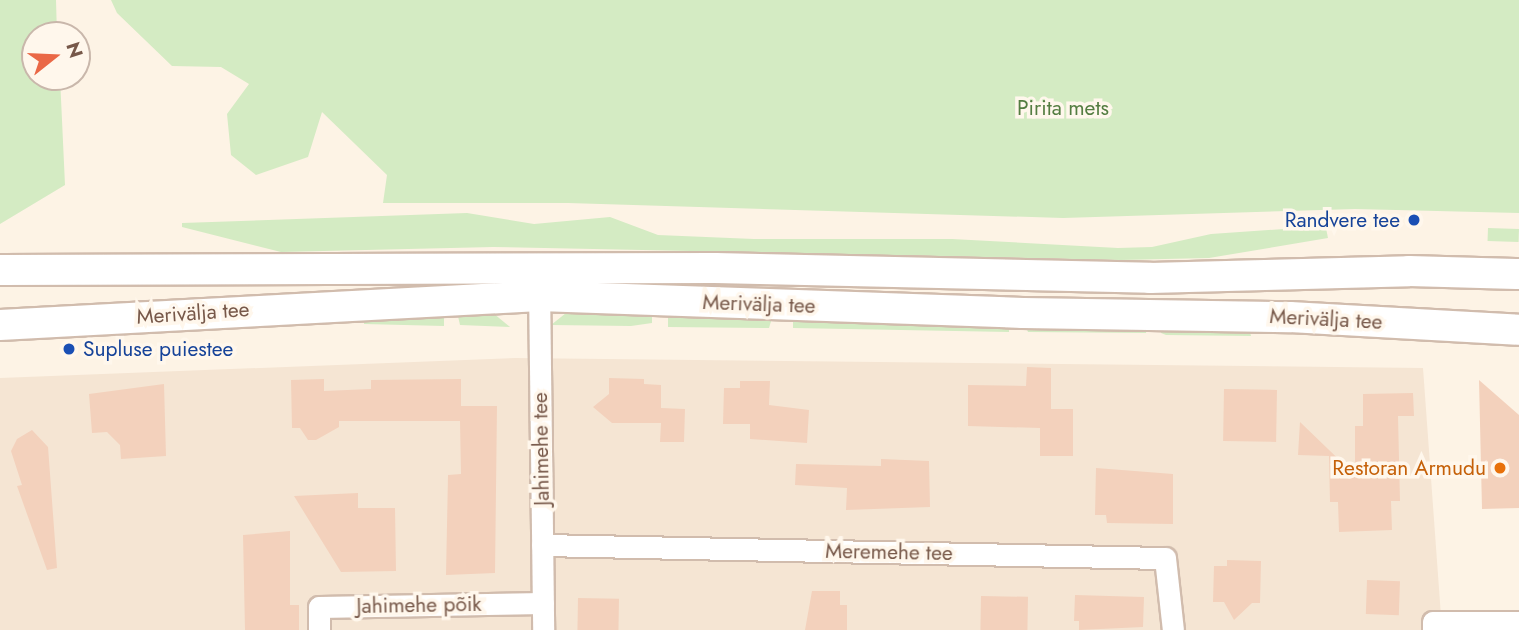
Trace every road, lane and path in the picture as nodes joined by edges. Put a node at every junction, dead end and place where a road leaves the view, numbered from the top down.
1 (0, 270) edge
2 (1519, 274) edge
3 (539, 282) junction
4 (0, 325) edge
5 (1519, 330) edge
6 (542, 545) junction
7 (542, 603) junction
8 (1519, 622) edge
9 (1433, 626) edge
10 (319, 630) edge
11 (543, 630) edge
12 (1172, 630) edge

1 - 3 main road, Merivälja tee
2 - 3 main road, Merivälja tee
3 - 4 main road, Merivälja tee
3 - 5 main road, Merivälja tee
3 - 6 street, Jahimehe tee
6 - 7 street, Jahimehe tee
6 - 12 street, Meremehe tee
7 - 10 street, Jahimehe põik
7 - 11 street, Jahimehe tee
8 - 9 street

